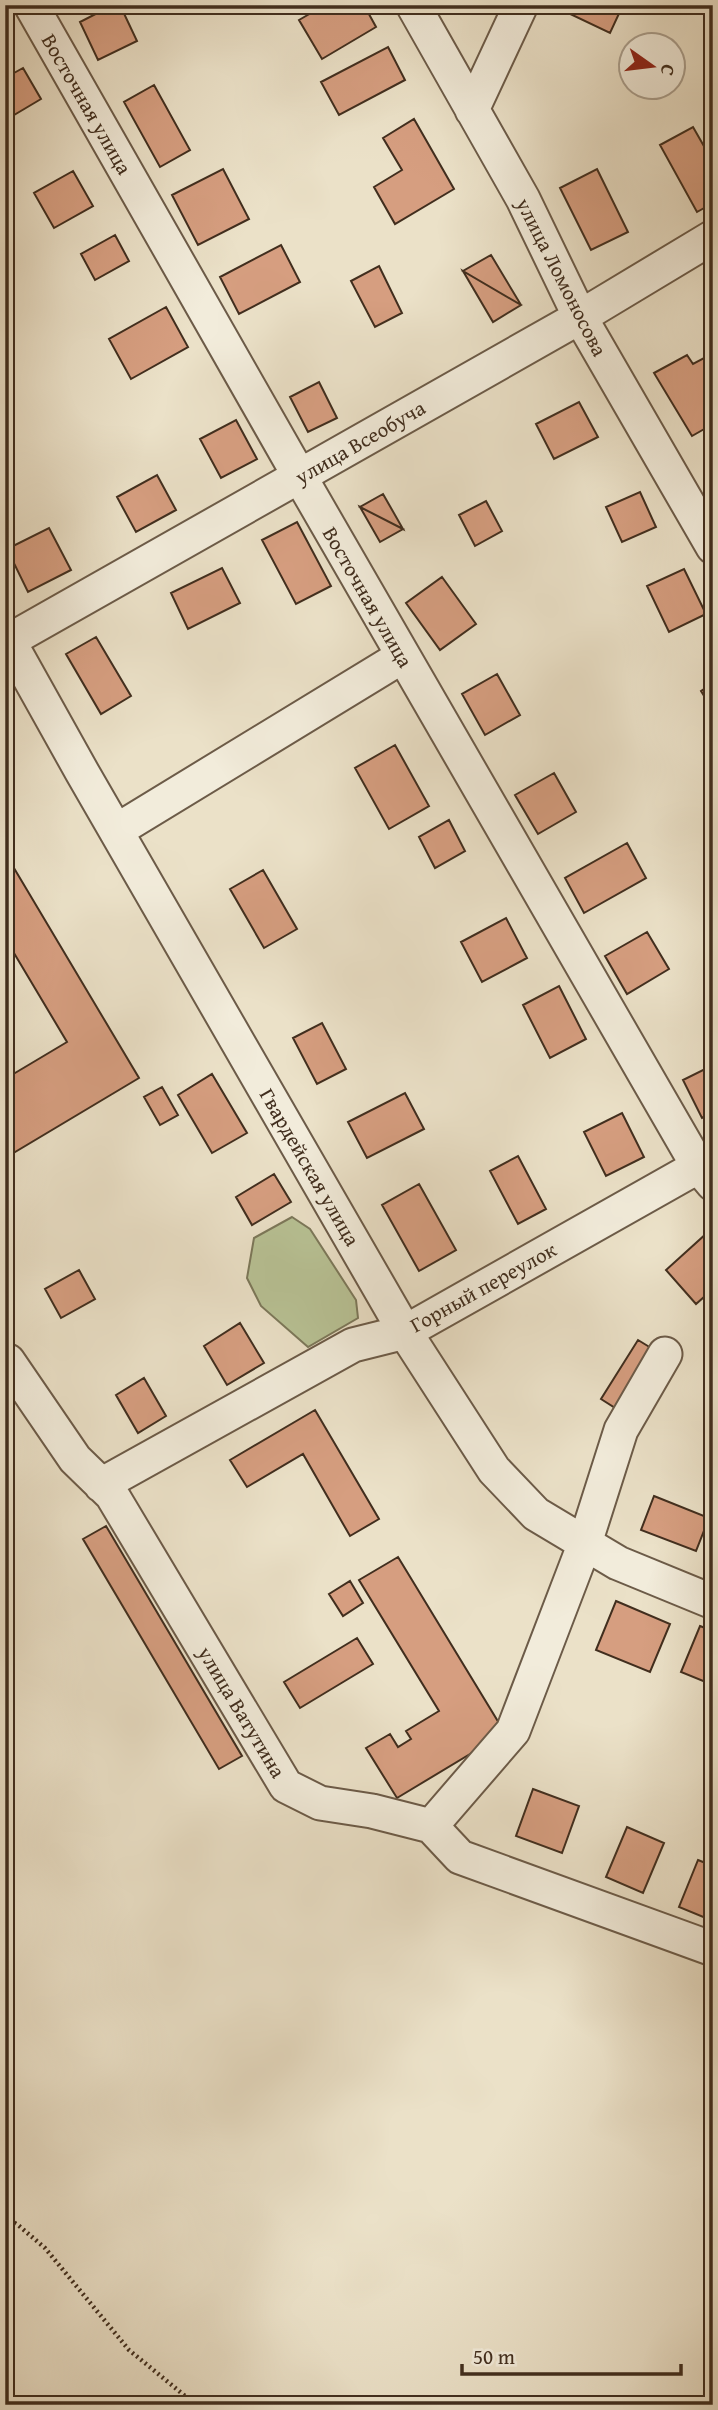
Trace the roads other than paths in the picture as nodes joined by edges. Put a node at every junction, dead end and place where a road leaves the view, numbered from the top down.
1 (31, 5) edge
2 (413, 5) edge
3 (521, 5) edge
4 (472, 110) junction
5 (713, 237) edge
6 (579, 317) junction
7 (300, 477) junction
8 (713, 547) edge
9 (7, 640) edge
10 (403, 656) junction
11 (116, 831) junction
12 (708, 1169) edge
13 (405, 1332) junction
14 (665, 1354) dead end
15 (8, 1361) dead end
16 (101, 1485) junction
17 (585, 1544) junction
18 (713, 1602) edge
19 (431, 1826) junction
20 (713, 1949) edge

1 - 7 street, Восточная улица
2 - 4 street, улица Ломоносова
3 - 4 street
4 - 6 street, улица Ломоносова
5 - 6 street, улица Всеобуча
6 - 7 street, улица Всеобуча
6 - 8 street, улица Ломоносова
7 - 9 street, улица Всеобуча
7 - 10 street, Восточная улица
9 - 11 street, Гвардейская улица
10 - 11 street
10 - 12 street, Восточная улица
11 - 13 street, Гвардейская улица
12 - 13 street, Горный переулок
13 - 16 street, Горный переулок
13 - 17 street, Гвардейская улица
14 - 17 street
15 - 16 street, улица Ватутина
16 - 19 street, улица Ватутина
17 - 18 street, Гвардейская улица
17 - 19 street
19 - 20 street

